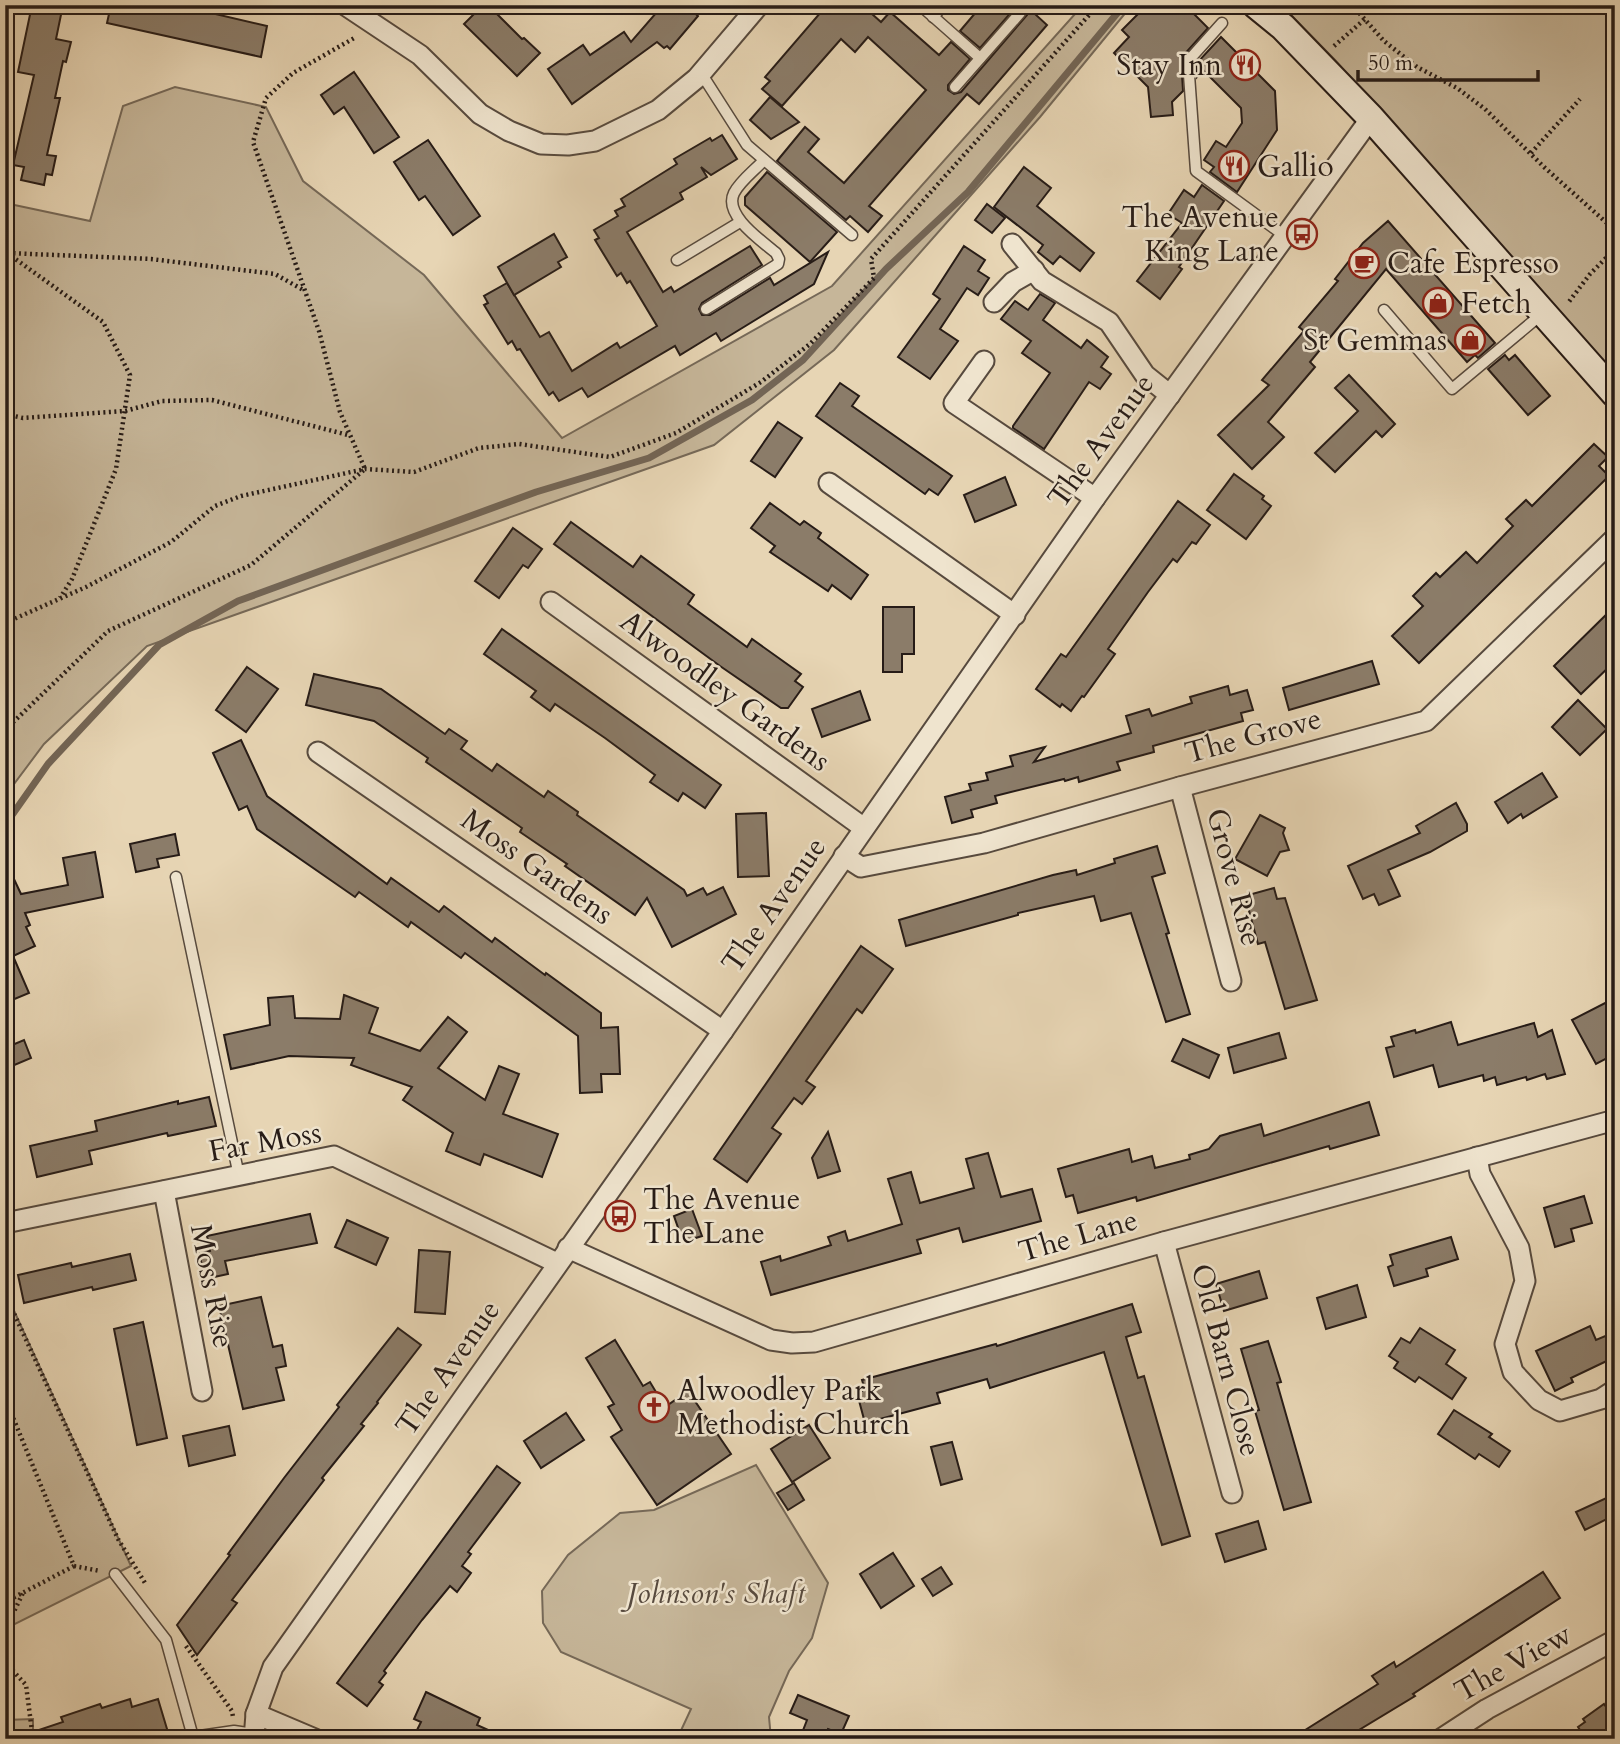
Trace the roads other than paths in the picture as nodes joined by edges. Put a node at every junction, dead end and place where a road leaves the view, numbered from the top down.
1 (759, 5) edge
2 (920, 5) edge
3 (943, 5) edge
4 (1256, 5) edge
5 (357, 8) edge
6 (1020, 13) dead end
7 (933, 17) junction
8 (1222, 23) dead end
9 (980, 58) junction
10 (701, 73) junction
11 (955, 87) dead end
12 (1371, 118) junction
13 (764, 160) junction
14 (740, 222) junction
15 (852, 235) dead end
16 (1285, 236) junction
17 (1012, 244) dead end
18 (677, 260) dead end
19 (1034, 270) junction
20 (994, 302) dead end
21 (706, 309) dead end
22 (1384, 310) dead end
23 (1550, 319) junction
24 (984, 361) dead end
25 (1609, 381) edge
26 (1170, 395) junction
27 (829, 483) dead end
28 (1095, 498) junction
29 (1615, 538) edge
30 (551, 602) dead end
31 (1015, 615) junction
32 (318, 752) dead end
33 (1180, 787) junction
34 (864, 828) junction
35 (844, 856) junction
36 (176, 877) dead end
37 (1231, 981) dead end
38 (723, 1031) junction
39 (1615, 1120) edge
40 (1477, 1157) junction
41 (239, 1176) junction
42 (164, 1191) junction
43 (5, 1221) edge
44 (1164, 1242) junction
45 (563, 1256) junction
46 (1615, 1390) edge
47 (202, 1391) dead end
48 (1232, 1493) dead end
49 (115, 1574) road end
50 (1615, 1640) edge
51 (256, 1714) junction
52 (254, 1737) edge
53 (193, 1738) edge
54 (315, 1739) edge
55 (1441, 1739) edge

1 - 10 street
2 - 7 lane
3 - 7 lane
4 - 12 street
5 - 10 street
6 - 9 lane
7 - 9 lane
8 - 16 lane
9 - 11 lane
10 - 13 lane
12 - 16 street, The Avenue
12 - 23 street
13 - 14 lane
13 - 15 lane
14 - 18 lane
14 - 21 lane
16 - 26 street, The Avenue
17 - 19 street
19 - 20 street
19 - 26 street
22 - 23 lane
23 - 25 street
24 - 28 street
26 - 28 street, The Avenue
27 - 31 street
28 - 31 street, The Avenue
29 - 33 street, The Grove
30 - 34 street, Alwoodley Gardens
31 - 34 street, The Avenue
32 - 38 street, Moss Gardens
33 - 35 street, The Grove
33 - 37 street, Grove Rise
34 - 35 street, The Avenue
35 - 38 street, The Avenue
36 - 41 lane
38 - 45 street, The Avenue
39 - 40 street, The Lane
40 - 44 street, The Lane
40 - 46 street
41 - 42 street, Far Moss
41 - 45 street, Far Moss
42 - 43 street, Far Moss
42 - 47 street, Moss Rise
44 - 45 street, The Lane
44 - 48 street, Old Barn Close
45 - 51 street, The Avenue
49 - 53 lane
50 - 55 street, The View
51 - 52 street, The Avenue
51 - 54 street
52 - 53 lane

